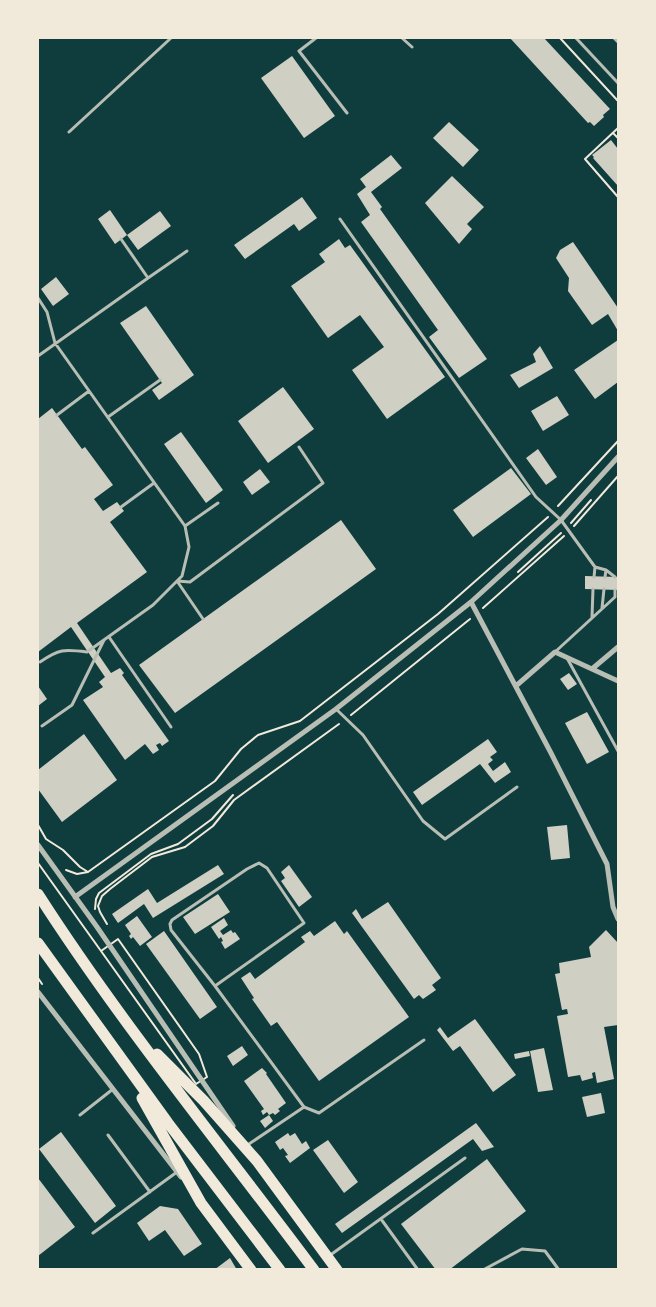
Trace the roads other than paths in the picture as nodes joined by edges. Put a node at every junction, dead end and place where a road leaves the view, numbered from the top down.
1 (171, 38) edge
2 (316, 38) edge
3 (402, 38) edge
4 (576, 38) edge
5 (614, 38) edge
6 (618, 42) edge
7 (412, 47) dead end
8 (618, 83) edge
9 (348, 114) dead end
10 (69, 132) dead end
11 (340, 219) dead end
12 (121, 239) dead end
13 (186, 251) dead end
14 (148, 278) junction
15 (38, 298) edge
16 (55, 343) junction
17 (38, 356) edge
18 (160, 380) dead end
19 (89, 391) junction
20 (57, 415) dead end
21 (108, 417) junction
22 (299, 447) dead end
23 (618, 457) edge
24 (154, 483) junction
25 (218, 502) dead end
26 (121, 507) dead end
27 (561, 520) junction
28 (185, 526) junction
29 (595, 567) junction
30 (606, 570) junction
31 (594, 577) dead end
32 (605, 577) dead end
33 (615, 577) dead end
34 (176, 581) junction
35 (593, 589) dead end
36 (604, 589) dead end
37 (615, 590) dead end
38 (471, 602) junction
39 (602, 608) junction
40 (592, 618) junction
41 (203, 619) dead end
42 (109, 637) junction
43 (104, 640) junction
44 (618, 647) edge
45 (555, 652) junction
46 (567, 657) junction
47 (40, 662) dead end
48 (592, 669) junction
49 (618, 680) edge
50 (516, 685) junction
51 (336, 709) junction
52 (42, 726) dead end
53 (171, 727) dead end
54 (618, 751) edge
55 (517, 787) dead end
56 (38, 845) edge
57 (38, 894) edge
58 (75, 897) junction
59 (618, 919) edge
60 (38, 943) edge
61 (215, 986) junction
62 (38, 992) edge
63 (131, 1028) junction
64 (424, 1040) dead end
65 (118, 1056) junction
66 (113, 1088) junction
67 (304, 1107) junction
68 (80, 1115) dead end
69 (108, 1135) dead end
70 (246, 1146) junction
71 (465, 1158) dead end
72 (257, 1161) junction
73 (177, 1172) junction
74 (150, 1192) junction
75 (201, 1203) junction
76 (381, 1219) junction
77 (93, 1233) dead end
78 (328, 1257) junction
79 (251, 1270) edge
80 (280, 1270) edge
81 (314, 1270) edge
82 (337, 1270) edge
83 (418, 1270) edge
84 (482, 1270) edge
85 (559, 1270) edge

1 - 10 lane
2 - 9 lane
3 - 7 lane
4 - 8 lane
5 - 6 lane
11 - 27 lane
12 - 14 lane
13 - 14 lane
14 - 16 lane
15 - 16 lane
16 - 17 lane
16 - 19 lane
18 - 21 lane
19 - 20 lane
19 - 21 lane
21 - 24 lane
22 - 34 lane
23 - 27 street
24 - 26 lane
24 - 28 lane
25 - 28 lane
27 - 29 lane
27 - 38 street
28 - 34 lane
29 - 30 lane
29 - 31 lane
30 - 32 lane
30 - 33 lane
34 - 41 lane
34 - 42 lane
35 - 40 lane
36 - 39 lane
37 - 39 lane
38 - 50 street
38 - 51 street
39 - 40 lane
40 - 45 lane
42 - 43 lane
42 - 53 lane
43 - 47 lane
43 - 52 lane
44 - 48 street
45 - 46 street
45 - 50 street
46 - 48 street
46 - 54 lane
48 - 49 street
50 - 59 street
51 - 55 lane
51 - 58 street
56 - 58 street
57 - 63 main road
58 - 70 street
60 - 65 main road
61 - 61 lane
61 - 67 lane
62 - 66 street
63 - 72 main road
63 - 81 main road
64 - 67 lane
65 - 75 main road
65 - 80 main road
66 - 68 lane
66 - 73 street
67 - 70 lane
69 - 74 lane
70 - 72 street
71 - 76 lane
72 - 78 main road
73 - 74 lane
73 - 75 street
74 - 77 lane
75 - 79 main road
76 - 78 lane
76 - 83 lane
78 - 82 main road
84 - 85 lane

